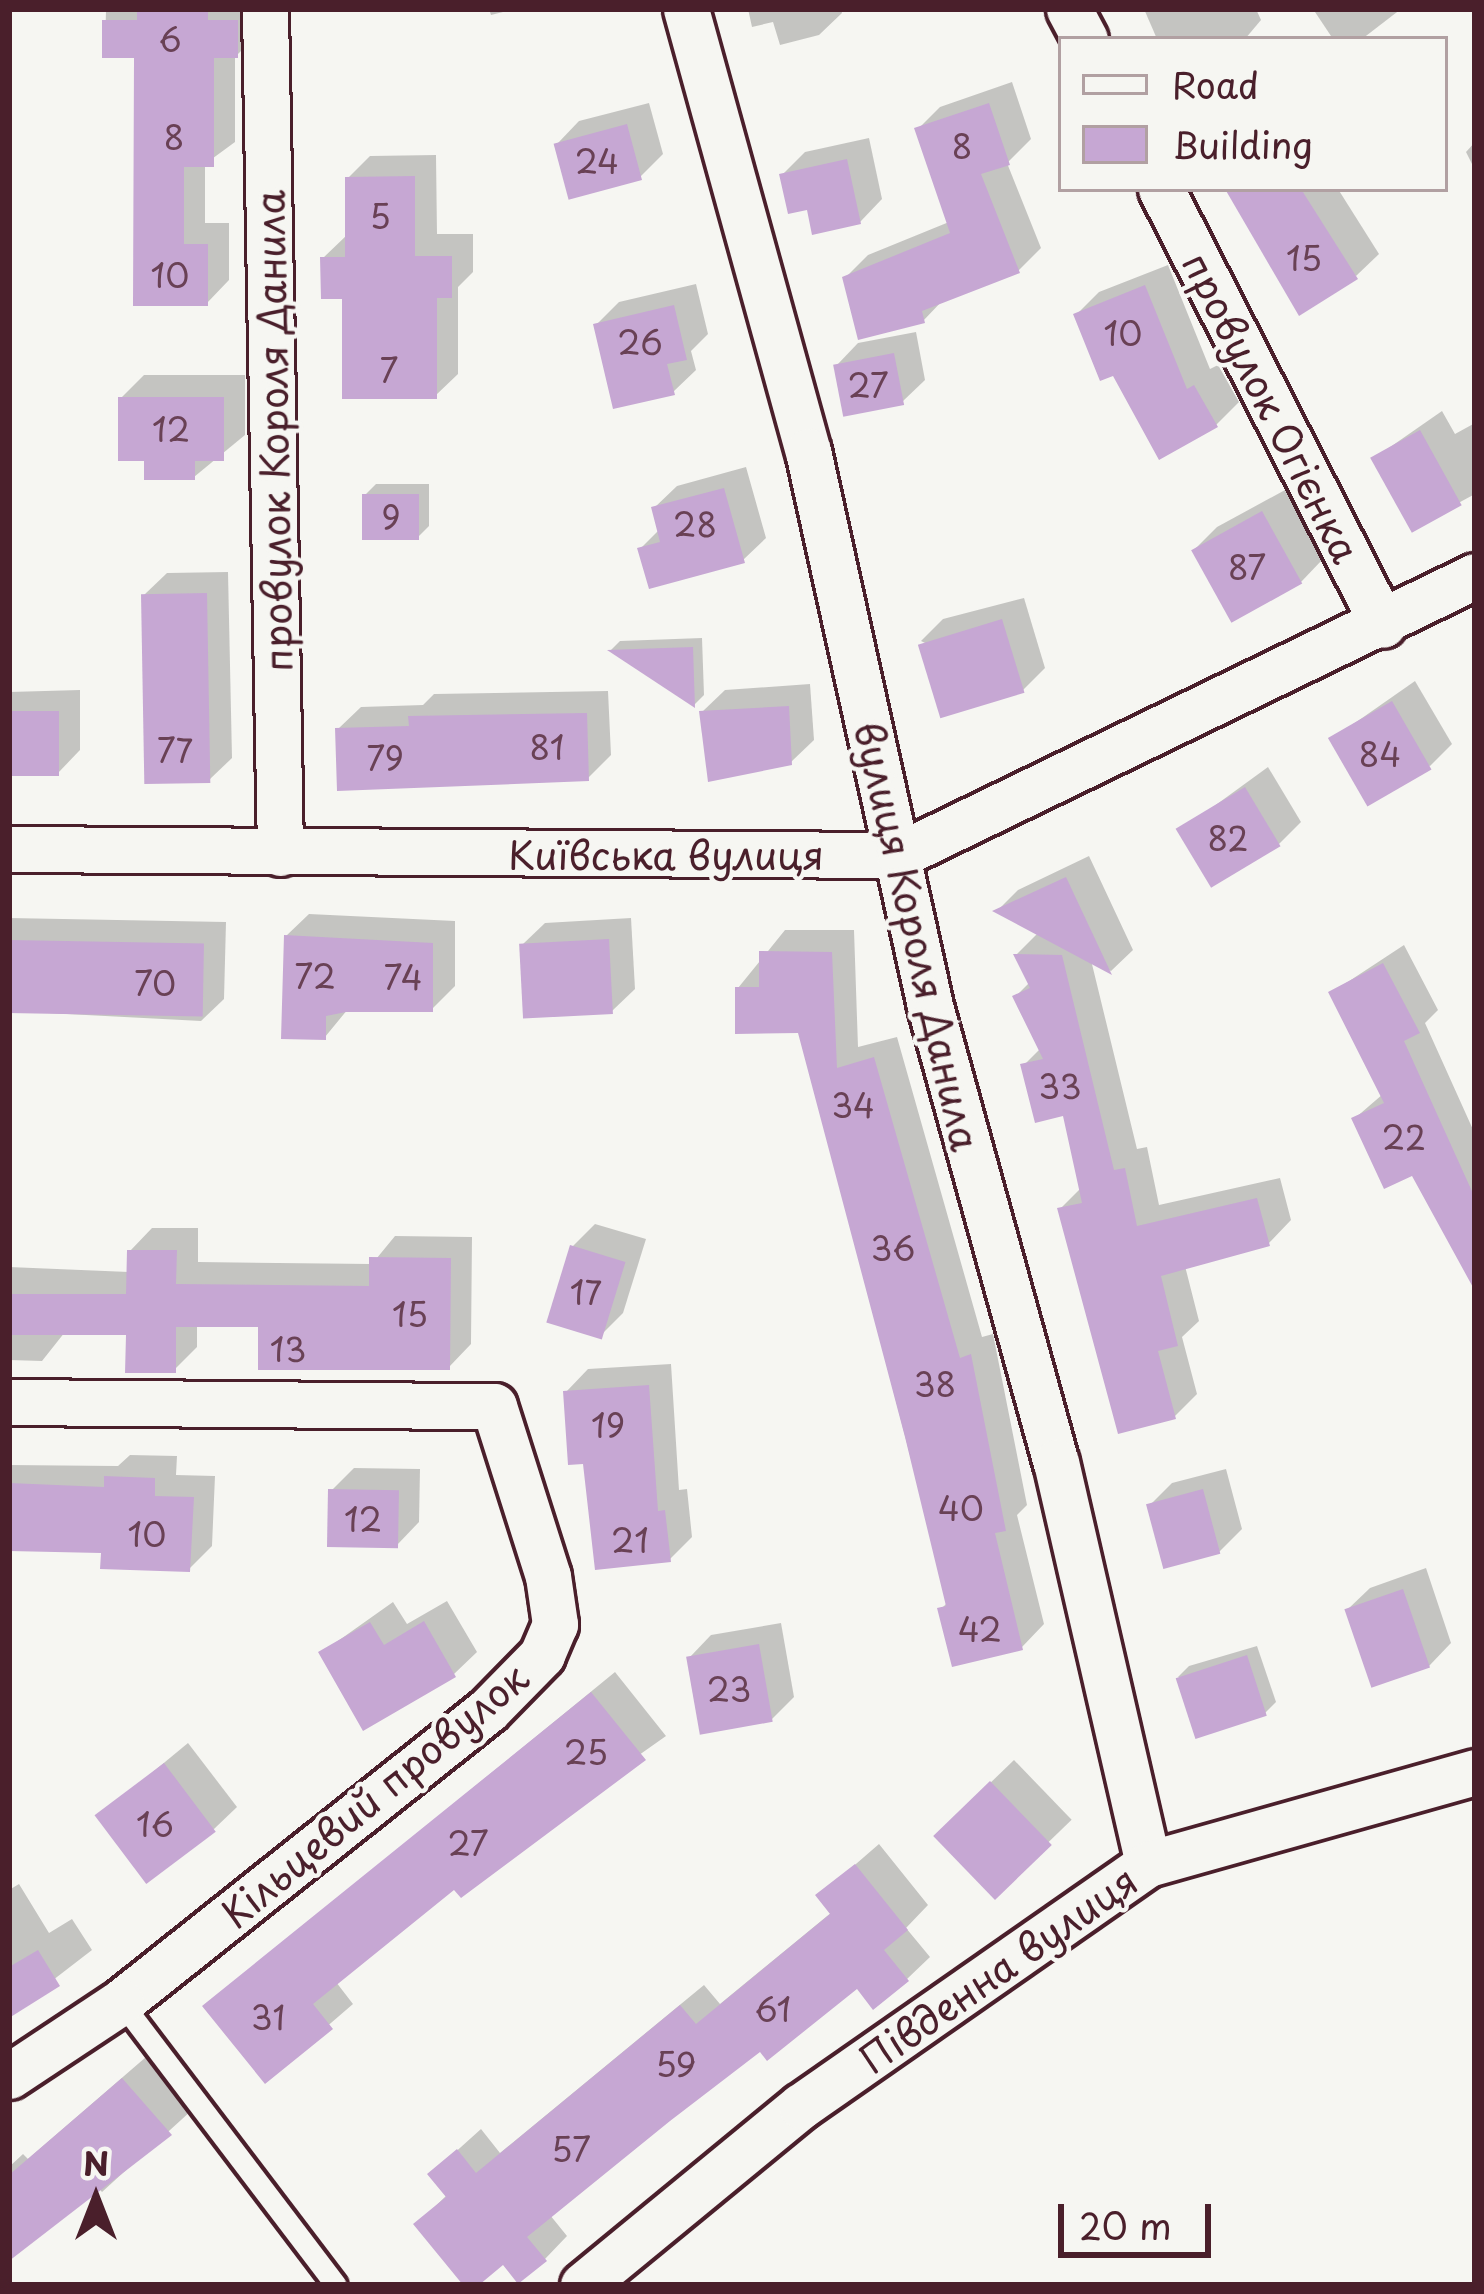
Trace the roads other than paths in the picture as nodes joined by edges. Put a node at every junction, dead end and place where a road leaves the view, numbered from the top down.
1 (265, 9) edge
2 (686, 9) edge
3 (1069, 9) edge
4 (1083, 36) edge
5 (1163, 192) edge
6 (1475, 576) edge
7 (1383, 625) junction
8 (9, 850) edge
9 (280, 853) junction
10 (899, 855) junction
11 (9, 1402) edge
12 (1475, 1772) edge
13 (1148, 1864) junction
14 (121, 2002) junction
15 (9, 2076) edge
16 (336, 2285) edge
17 (583, 2285) edge

1 - 9 street, провулок Короля Данила
2 - 10 street, вулиця Короля Данила
3 - 4 street
5 - 7 street, провулок Огієнка
6 - 7 street, Київська вулиця
7 - 10 street, Київська вулиця
8 - 9 street, Київська вулиця
9 - 10 street, Київська вулиця
10 - 13 street, вулиця Короля Данила
11 - 14 street, Кільцевий провулок
12 - 13 street, Південна вулиця
13 - 17 street, Південна вулиця
14 - 15 street, Кільцевий провулок
14 - 16 lane

